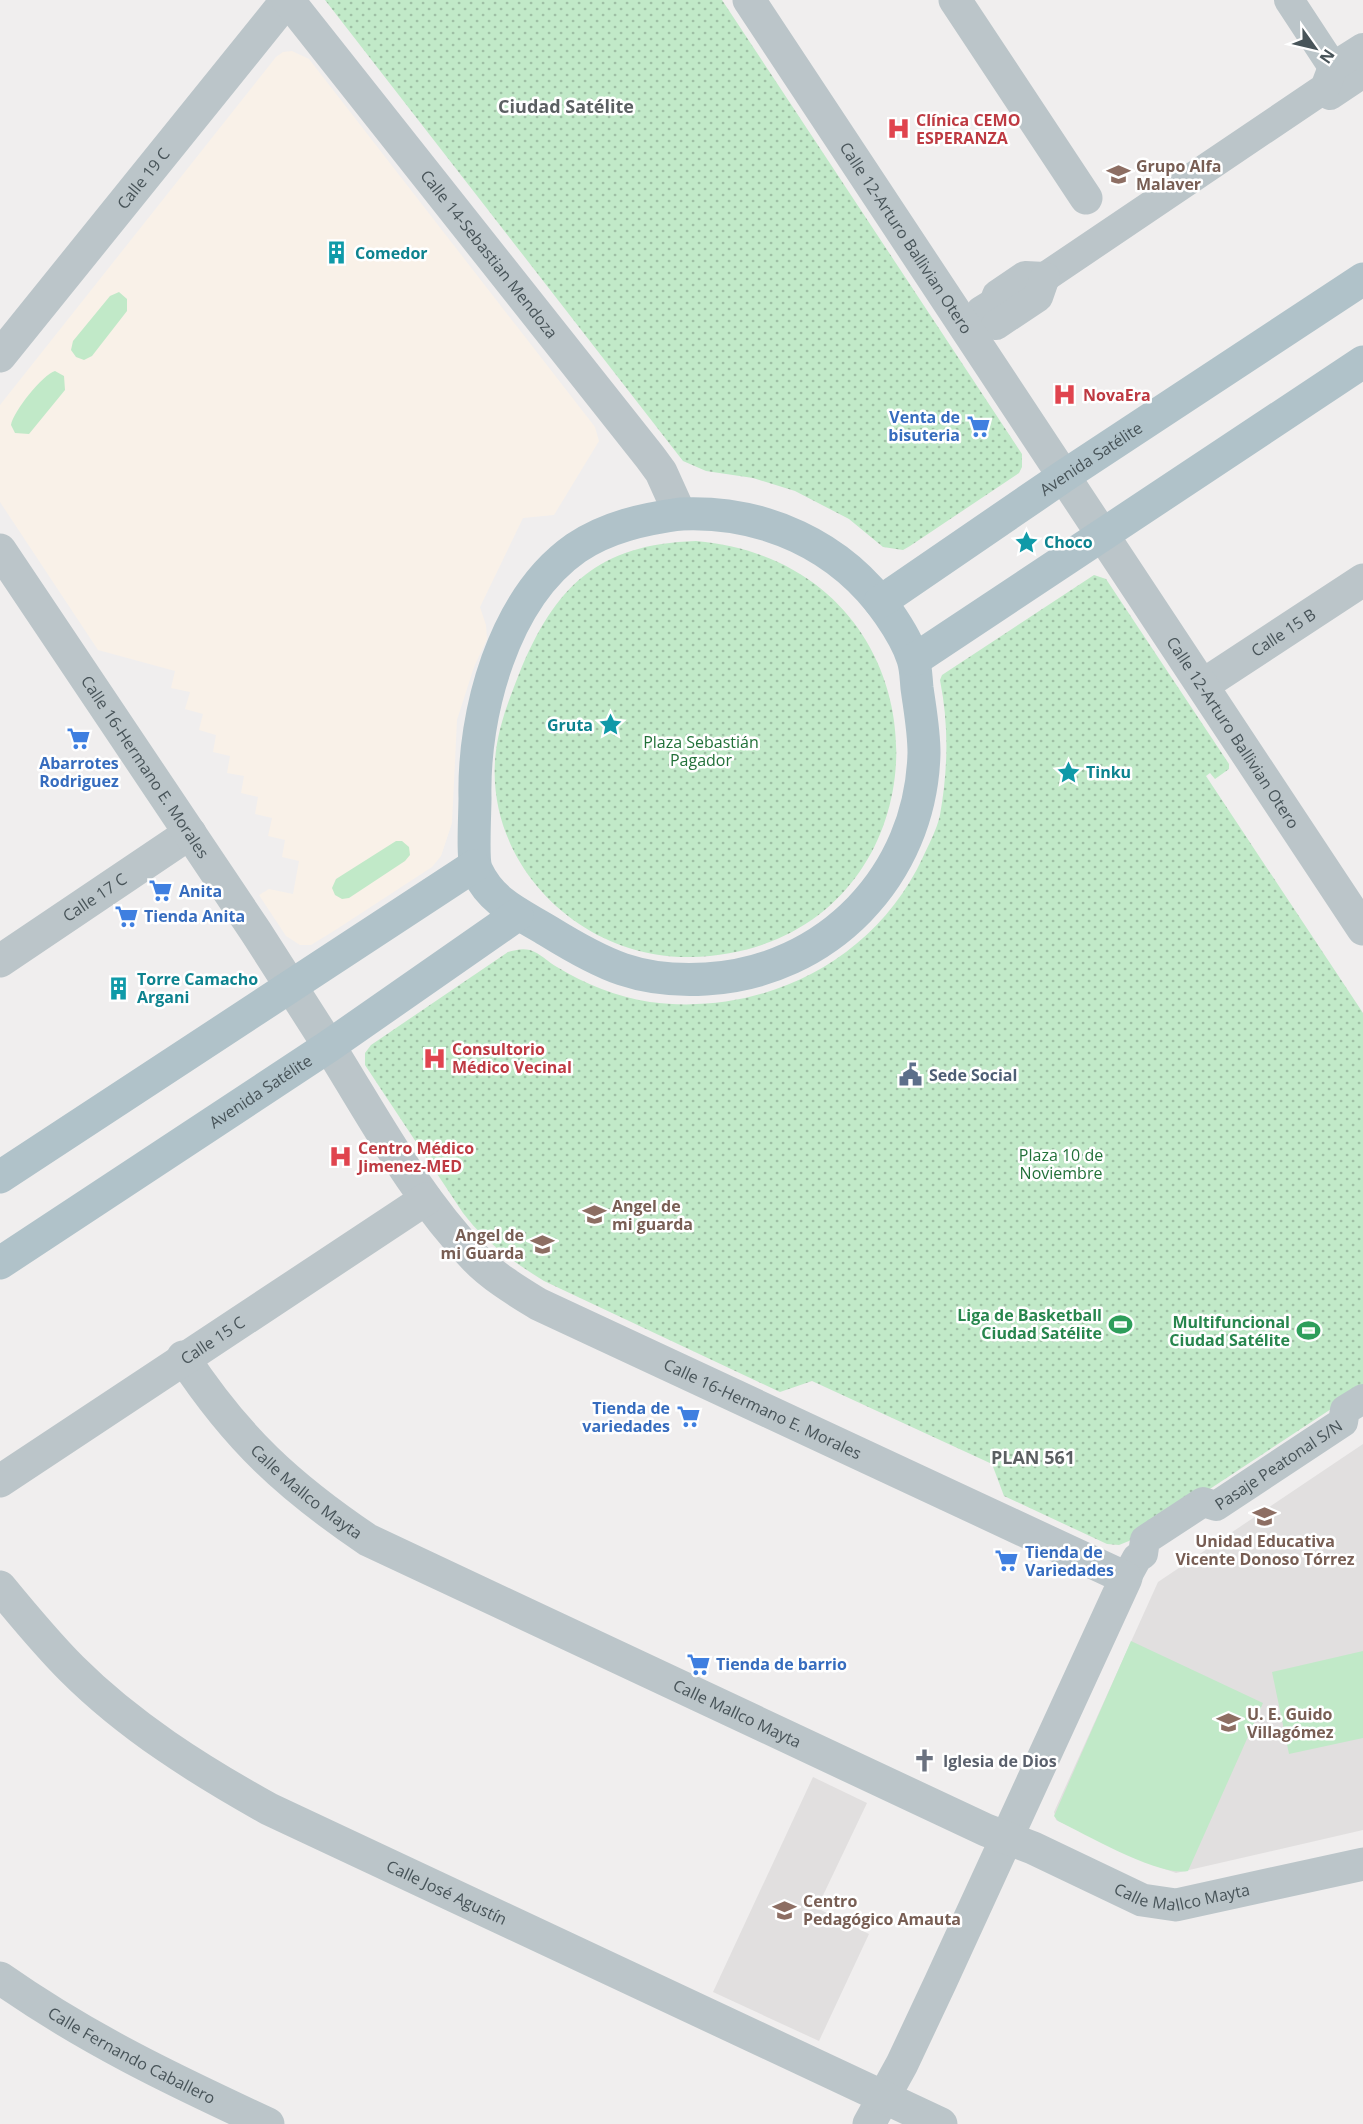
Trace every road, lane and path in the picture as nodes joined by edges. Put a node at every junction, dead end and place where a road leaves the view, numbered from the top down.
1 (288, 0) edge
2 (749, 0) edge
3 (955, 0) edge
4 (1289, 0) edge
5 (1363, 48) edge
6 (1363, 73) edge
7 (1330, 83) junction
8 (1086, 198) joint
9 (1108, 232) junction
10 (1363, 279) edge
11 (988, 318) dead end
12 (0, 356) edge
13 (1363, 362) edge
14 (1064, 476) junction
15 (680, 514) junction
16 (1102, 535) junction
17 (0, 550) edge
18 (1363, 580) edge
19 (880, 602) junction
20 (914, 660) junction
21 (1203, 685) junction
22 (190, 833) junction
23 (474, 866) junction
24 (517, 915) junction
25 (1363, 929) edge
26 (0, 961) edge
27 (290, 985) junction
28 (329, 1046) junction
29 (0, 1177) edge
30 (426, 1199) junction
31 (0, 1263) edge
32 (183, 1358) junction
33 (1363, 1399) edge
34 (1353, 1420) edge
35 (0, 1481) edge
36 (1143, 1550) junction
37 (0, 1587) edge
38 (1007, 1838) junction
39 (1363, 1864) edge
40 (0, 1978) edge
41 (876, 2110) edge
42 (268, 2124) edge
43 (941, 2124) edge

1 - 12 street, Calle 19 C
1 - 15 street, Calle 14-Sebastian Mendoza
2 - 14 street, Calle 12-Arturo Ballivian Otero
3 - 8 street
4 - 7 street
5 - 7 street
6 - 7 street
7 - 9 street
8 - 9 street
9 - 11 street
10 - 14 main road, Avenida Satélite
13 - 16 main road
14 - 16 street, Calle 12-Arturo Ballivian Otero
14 - 19 main road, Avenida Satélite
15 - 19 main road
15 - 23 main road
16 - 20 main road
16 - 21 street, Calle 12-Arturo Ballivian Otero
17 - 22 street, Calle 16-Hermano E. Morales
18 - 21 street, Calle 15 B
19 - 20 main road
20 - 24 main road
21 - 25 street, Calle 12-Arturo Ballivian Otero
22 - 26 street, Calle 17 C
22 - 27 street, Calle 16-Hermano E. Morales
23 - 24 main road
23 - 27 main road
24 - 28 main road, Avenida Satélite
27 - 28 street, Calle 16-Hermano E. Morales
27 - 29 main road
28 - 30 street, Calle 16-Hermano E. Morales
28 - 31 main road, Avenida Satélite
30 - 32 street, Calle 15 C
30 - 36 street, Calle 16-Hermano E. Morales
32 - 35 street, Calle 15 C
32 - 38 street, Calle Mallco Mayta
33 - 34 street, Pasaje Peatonal S/N
34 - 36 street, Pasaje Peatonal S/N
36 - 38 street
37 - 41 street, Calle José Agustín
38 - 39 street, Calle Mallco Mayta
38 - 41 street
40 - 42 street, Calle Fernando Caballero
41 - 43 street, Calle José Agustín

